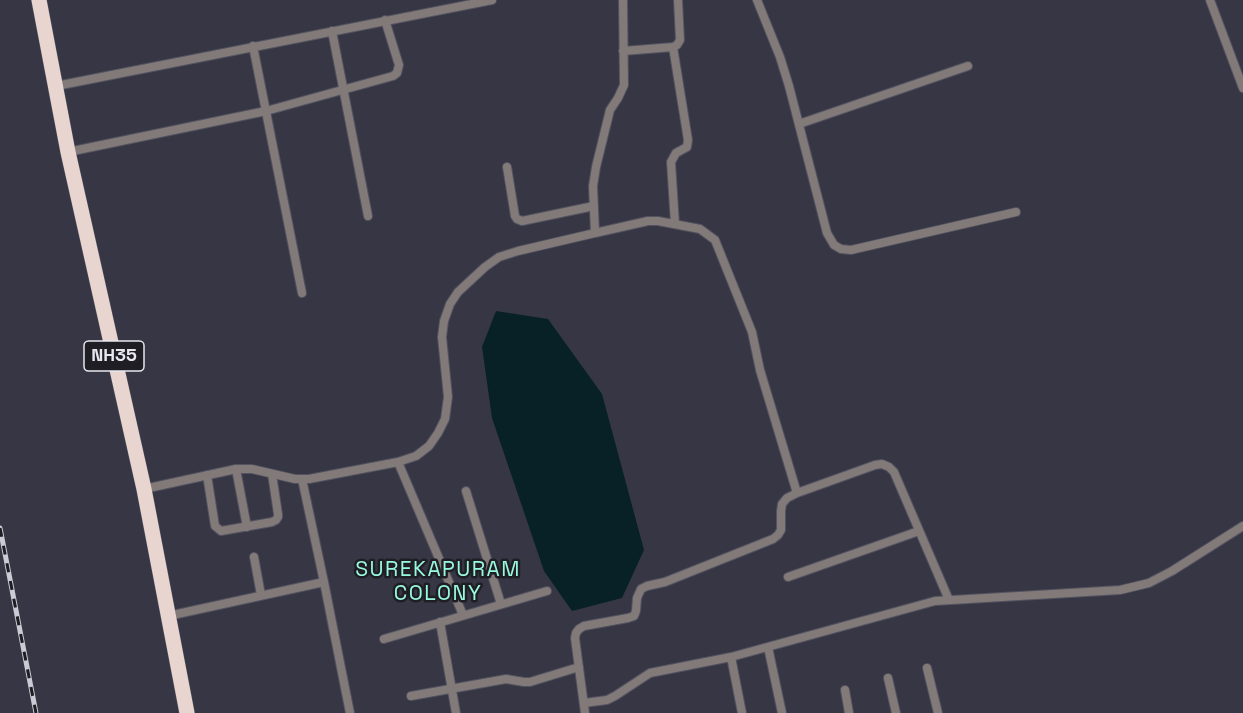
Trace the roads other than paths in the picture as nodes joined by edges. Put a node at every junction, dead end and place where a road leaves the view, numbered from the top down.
1 (39, 0) edge
2 (492, 0) edge
3 (623, 0) edge
4 (678, 0) edge
5 (757, 0) edge
6 (1210, 0) edge
7 (385, 20) junction
8 (332, 31) junction
9 (253, 46) junction
10 (673, 47) junction
11 (623, 51) junction
12 (968, 66) dead end
13 (56, 86) junction
14 (1243, 88) edge
15 (344, 89) junction
16 (266, 111) junction
17 (799, 124) junction
18 (68, 152) junction
19 (507, 166) dead end
20 (594, 206) junction
21 (1016, 212) dead end
22 (368, 216) dead end
23 (675, 224) junction
24 (595, 233) junction
25 (302, 293) dead end
26 (398, 462) junction
27 (236, 469) junction
28 (272, 474) junction
29 (207, 475) junction
30 (302, 479) junction
31 (144, 489) junction
32 (466, 491) dead end
33 (797, 493) junction
34 (1243, 526) edge
35 (247, 527) junction
36 (919, 531) junction
37 (254, 557) dead end
38 (788, 577) dead end
39 (324, 582) junction
40 (547, 591) dead end
41 (261, 595) junction
42 (949, 600) junction
43 (501, 604) junction
44 (463, 615) junction
45 (168, 616) junction
46 (440, 622) junction
47 (384, 639) dead end
48 (768, 647) junction
49 (731, 657) junction
50 (579, 667) junction
51 (927, 668) dead end
52 (888, 678) dead end
53 (451, 688) junction
54 (845, 690) dead end
55 (411, 696) dead end
56 (585, 703) junction
57 (187, 713) edge
58 (350, 713) edge
59 (456, 713) edge
60 (585, 713) edge
61 (742, 713) edge
62 (782, 713) edge
63 (849, 713) edge
64 (896, 713) edge
65 (938, 713) edge

1 - 13 highway, NH35
2 - 7 street
3 - 11 street
4 - 10 street
5 - 17 street
6 - 14 street
7 - 8 street
7 - 15 street
8 - 9 street
8 - 15 street
9 - 13 street
9 - 16 street
10 - 11 street
10 - 23 street
11 - 20 street
12 - 17 street
13 - 18 highway, NH35
15 - 16 street
15 - 22 street
16 - 18 street
16 - 25 street
17 - 21 street
18 - 31 highway, NH35
19 - 20 street
20 - 24 street
23 - 24 street
23 - 33 street
24 - 26 street
26 - 30 street
26 - 44 street
27 - 28 street
27 - 29 street
27 - 35 street
28 - 30 street
28 - 35 street
29 - 31 street
29 - 35 street
30 - 39 street
31 - 45 highway, NH35
32 - 43 street
33 - 36 street
33 - 50 street
34 - 42 street
36 - 38 street
36 - 42 street
37 - 41 street
39 - 41 street
39 - 58 street
40 - 43 street
41 - 45 street
42 - 48 street
43 - 44 street
44 - 46 street
45 - 57 highway, NH35
46 - 47 street
46 - 53 street
48 - 49 street
48 - 62 street
49 - 56 street
49 - 61 street
50 - 53 street
50 - 56 street
51 - 65 street
52 - 64 street
53 - 55 street
53 - 59 street
54 - 63 street
56 - 60 street

